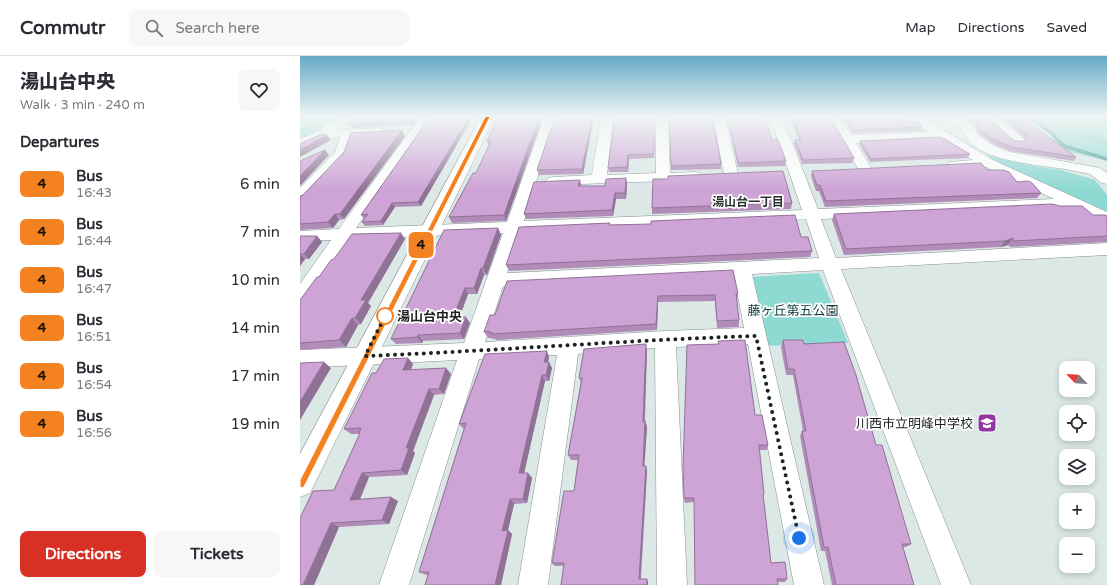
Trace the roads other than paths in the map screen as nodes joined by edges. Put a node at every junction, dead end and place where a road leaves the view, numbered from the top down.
1 (331, 142) edge
2 (337, 142) edge
3 (405, 142) edge
4 (475, 142) edge
5 (542, 142) edge
6 (604, 142) edge
7 (662, 142) edge
8 (724, 142) edge
9 (785, 142) edge
10 (848, 142) edge
11 (953, 142) edge
12 (979, 142) edge
13 (326, 150) edge
14 (988, 163) junction
15 (942, 165) edge
16 (865, 168) junction
17 (880, 168) edge
18 (850, 169) edge
19 (731, 174) junction
20 (746, 174) edge
21 (663, 177) junction
22 (599, 180) junction
23 (1107, 180) edge
24 (529, 182) junction
25 (300, 197) edge
26 (1076, 203) junction
27 (812, 213) junction
28 (1107, 218) edge
29 (514, 226) junction
30 (429, 230) junction
31 (343, 235) junction
32 (300, 236) edge
33 (1107, 249) edge
34 (830, 264) junction
35 (742, 268) junction
36 (496, 280) junction
37 (302, 294) edge
38 (756, 336) junction
39 (665, 339) junction
40 (569, 346) junction
41 (471, 351) junction
42 (365, 356) junction
43 (300, 359) edge
44 (300, 483) edge
45 (394, 585) edge
46 (533, 585) edge
47 (672, 585) edge
48 (809, 585) edge
49 (956, 585) edge

1 - 13 street
2 - 25 street
3 - 31 street
4 - 30 street
5 - 24 street
6 - 22 street
7 - 21 street
8 - 19 street
9 - 27 street
10 - 16 street
11 - 14 street
12 - 23 street
14 - 15 street
14 - 26 street
16 - 17 street
16 - 18 street
19 - 20 street
19 - 21 street
21 - 22 street
22 - 24 street
24 - 29 street
26 - 27 street
26 - 28 street
27 - 29 street
27 - 34 street
29 - 30 street
29 - 36 street
30 - 31 street
30 - 42 street
31 - 32 street
31 - 37 street
33 - 34 street
34 - 35 street
34 - 49 street
35 - 36 street
35 - 38 street
36 - 41 street
38 - 39 street
38 - 48 street
39 - 40 street
39 - 47 street
40 - 41 street
40 - 46 street
41 - 42 street
41 - 45 street
42 - 43 street
42 - 44 street

